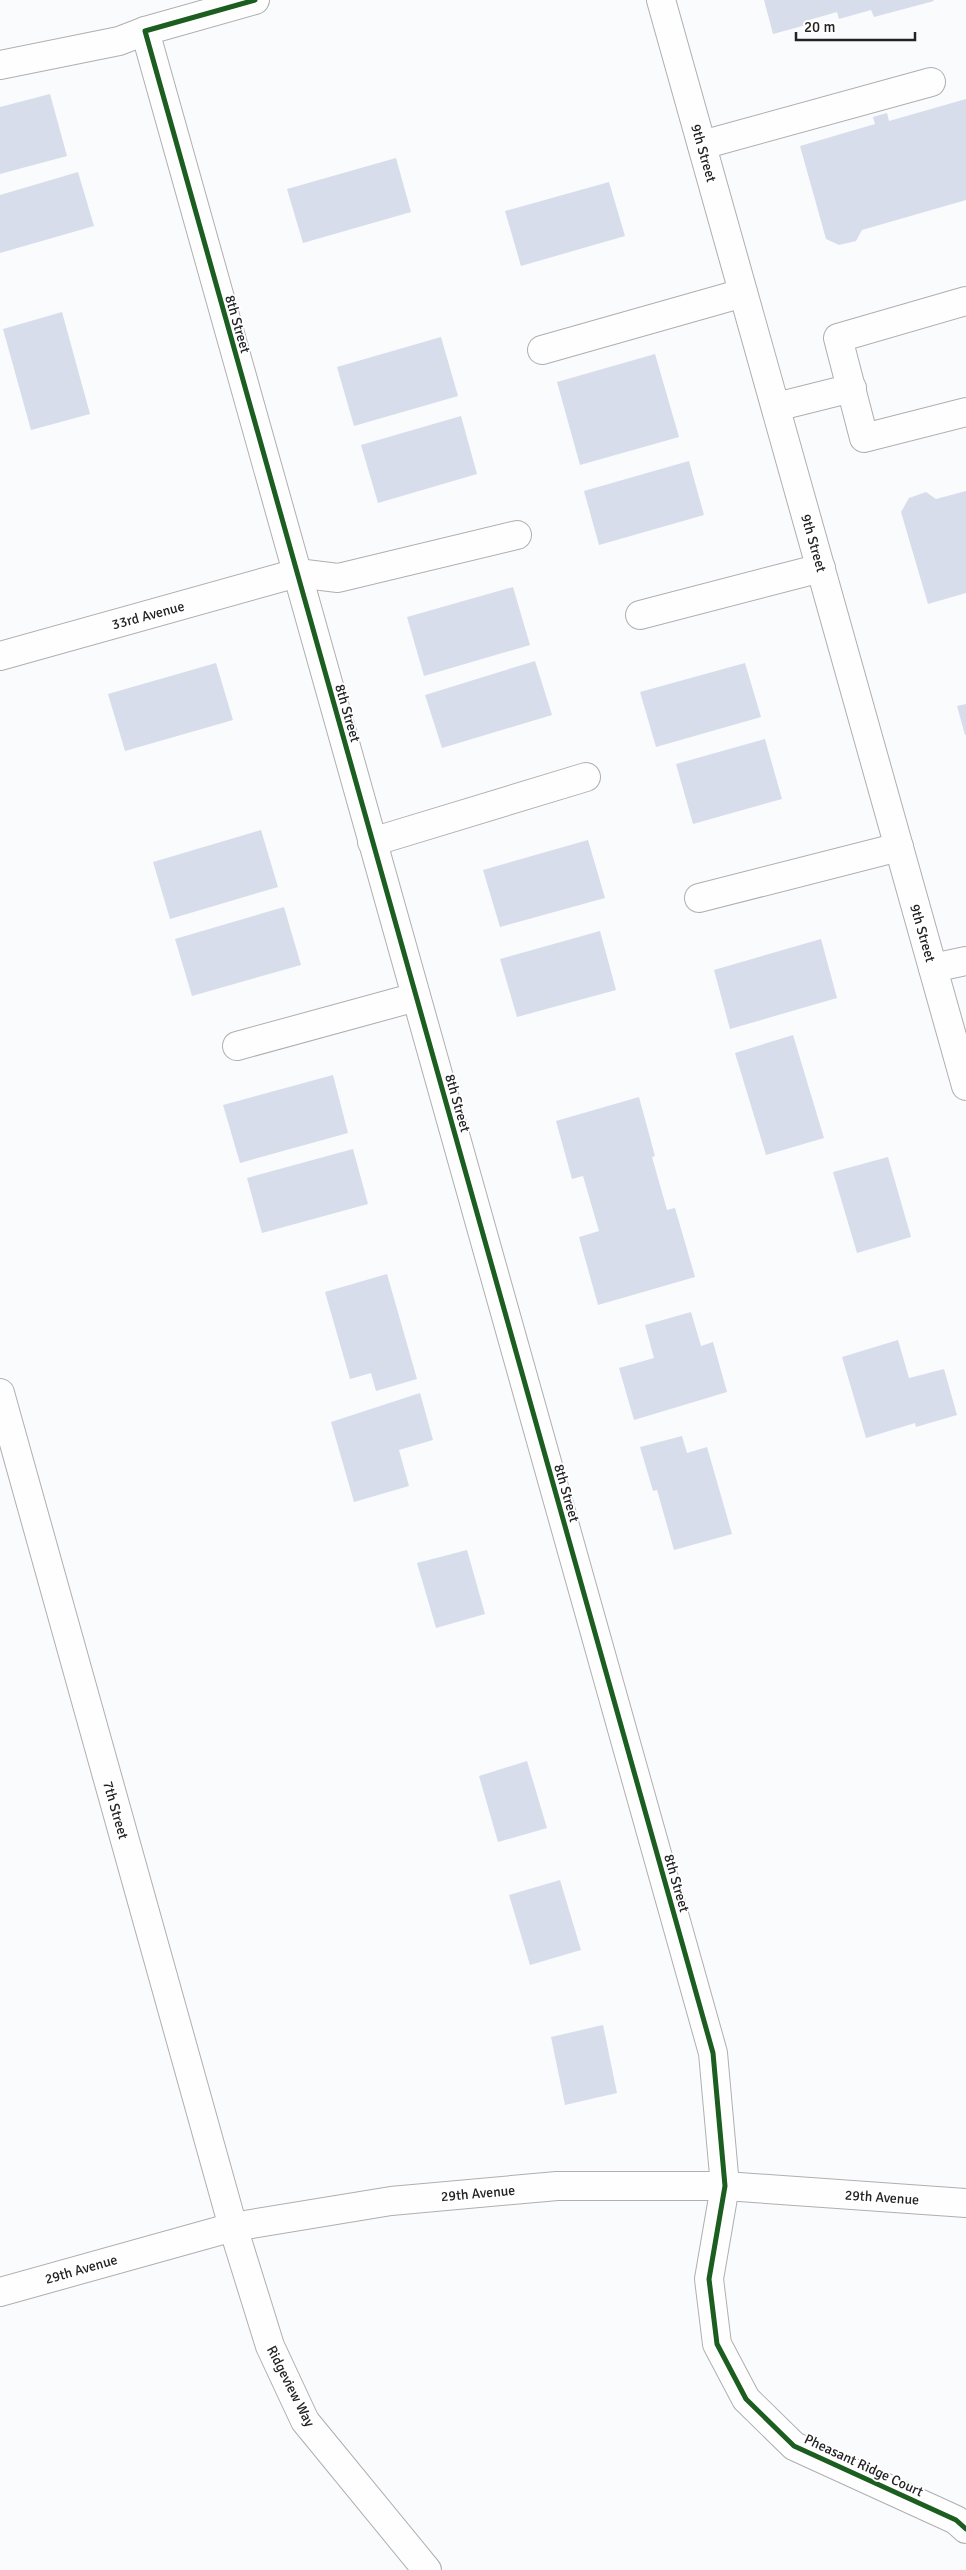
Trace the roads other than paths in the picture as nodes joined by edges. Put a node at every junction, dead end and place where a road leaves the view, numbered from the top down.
1 (255, 0) edge
2 (661, 0) edge
3 (145, 31) junction
4 (0, 65) edge
5 (931, 82) dead end
6 (702, 145) junction
7 (743, 293) junction
8 (966, 301) edge
9 (542, 350) dead end
10 (852, 388) junction
11 (776, 407) junction
12 (966, 412) edge
13 (517, 535) dead end
14 (821, 568) junction
15 (297, 574) junction
16 (640, 615) dead end
17 (0, 656) edge
18 (586, 777) dead end
19 (372, 842) junction
20 (899, 847) junction
21 (699, 898) dead end
22 (966, 960) edge
23 (933, 968) junction
24 (416, 997) junction
25 (237, 1046) dead end
26 (966, 1086) edge
27 (0, 1393) edge
28 (725, 2186) junction
29 (966, 2202) edge
30 (233, 2227) junction
31 (0, 2292) edge
32 (966, 2530) edge
33 (427, 2570) edge

1 - 3 street
2 - 6 street, 9th Street
3 - 4 street
3 - 15 street, 8th Street
5 - 6 street
6 - 7 street, 9th Street
7 - 9 street
7 - 11 street, 9th Street
8 - 10 street
10 - 11 street
10 - 12 street
11 - 14 street, 9th Street
13 - 15 street
14 - 16 street
14 - 20 street, 9th Street
15 - 17 street, 33rd Avenue
15 - 19 street, 8th Street
18 - 19 street
19 - 24 street, 8th Street
20 - 21 street
20 - 23 street, 9th Street
22 - 23 street
23 - 26 street, 9th Street
24 - 25 street
24 - 28 street, 8th Street
27 - 30 street, 7th Street
28 - 29 street, 29th Avenue
28 - 30 street, 29th Avenue
28 - 32 street, Pheasant Ridge Court
30 - 31 street, 29th Avenue
30 - 33 street, Ridgeview Way

